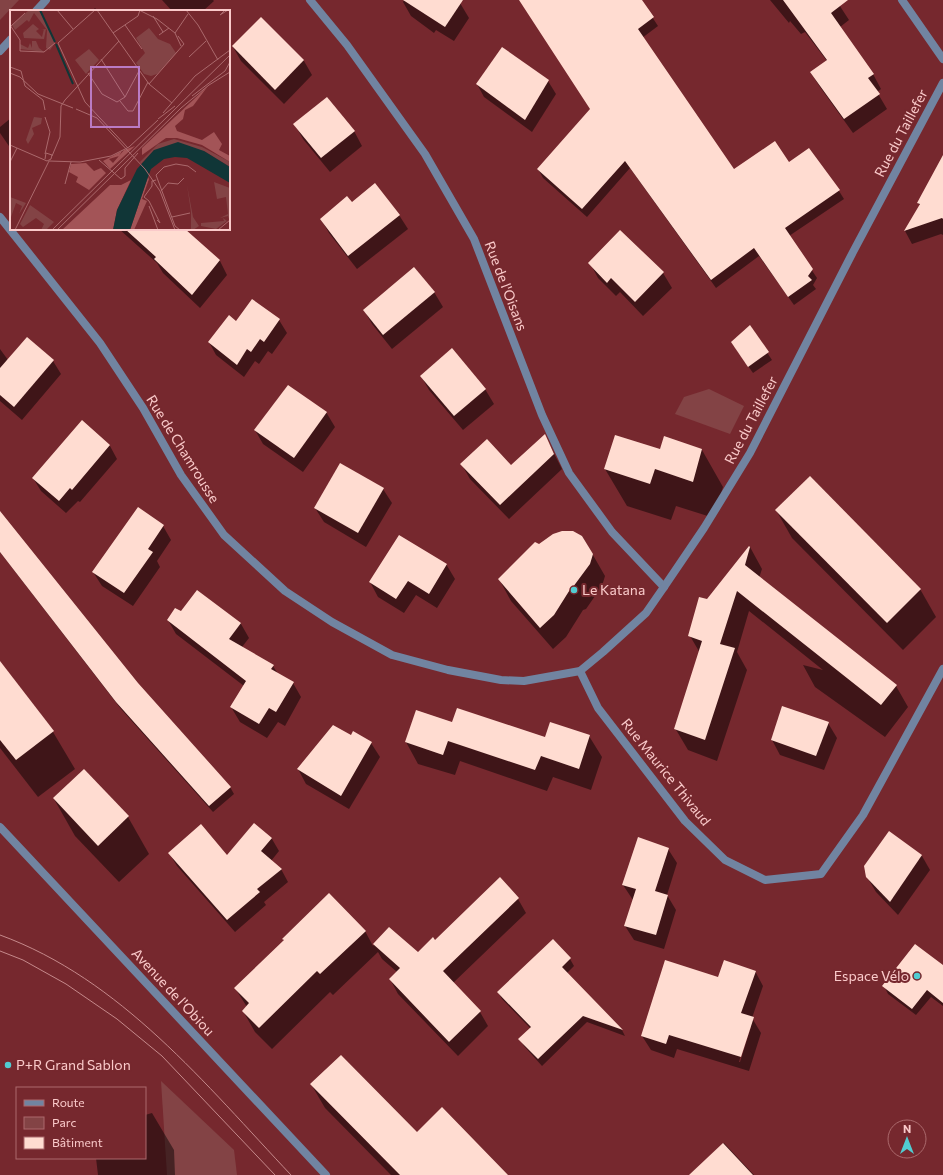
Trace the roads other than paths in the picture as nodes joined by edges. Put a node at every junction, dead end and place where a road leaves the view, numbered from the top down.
1 (46, 0) edge
2 (310, 0) edge
3 (902, 0) edge
4 (37, 10) edge
5 (10, 40) edge
6 (0, 52) edge
7 (943, 60) edge
8 (943, 83) edge
9 (0, 217) edge
10 (10, 230) edge
11 (10, 230) edge
12 (664, 587) junction
13 (943, 669) edge
14 (580, 671) junction
15 (0, 827) edge
16 (326, 1175) edge

1 - 4 street
2 - 12 street, Rue de l'Oisans
3 - 7 street
5 - 6 street
8 - 12 street, Rue du Taillefer
9 - 10 street, Rue de Chamrousse
11 - 14 street, Rue de Chamrousse
12 - 14 street, Rue du Taillefer
13 - 14 street, Rue Maurice Thivaud
15 - 16 street, Avenue de l'Obiou

